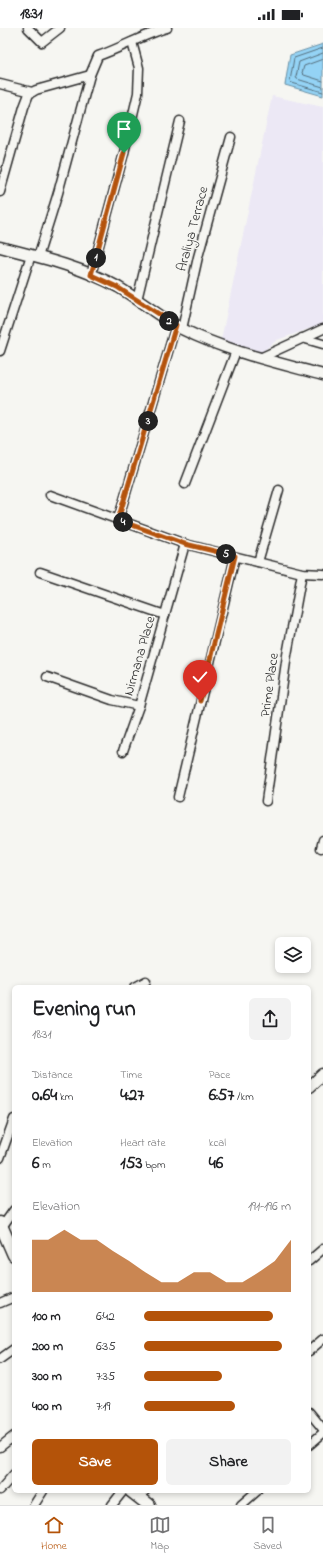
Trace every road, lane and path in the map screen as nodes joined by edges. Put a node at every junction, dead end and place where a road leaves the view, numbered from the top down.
1 (28, 28) edge
2 (60, 28) edge
3 (167, 28) edge
4 (151, 30) edge
5 (132, 42) junction
6 (90, 74) junction
7 (0, 84) edge
8 (32, 92) junction
9 (180, 121) dead end
10 (231, 137) dead end
11 (0, 192) edge
12 (0, 246) edge
13 (35, 256) junction
14 (91, 275) junction
15 (137, 300) junction
16 (179, 327) junction
17 (323, 329) edge
18 (302, 338) junction
19 (323, 344) edge
20 (0, 351) edge
21 (236, 351) junction
22 (260, 358) junction
23 (323, 375) edge
24 (185, 484) dead end
25 (278, 490) dead end
26 (50, 495) dead end
27 (118, 520) junction
28 (185, 544) junction
29 (235, 556) junction
30 (258, 562) junction
31 (40, 572) dead end
32 (302, 573) junction
33 (323, 574) edge
34 (165, 615) junction
35 (47, 677) dead end
36 (139, 706) junction
37 (123, 751) dead end
38 (178, 797) dead end
39 (266, 801) dead end
40 (146, 981) dead end
41 (139, 985) edge
42 (323, 1074) edge
43 (311, 1086) edge
44 (12, 1125) edge
45 (0, 1158) edge
46 (12, 1212) edge
47 (1, 1225) edge
48 (5, 1244) edge
49 (323, 1249) edge
50 (12, 1253) edge
51 (311, 1259) edge
52 (12, 1297) edge
53 (0, 1303) edge
54 (323, 1339) edge
55 (311, 1349) edge
56 (12, 1350) edge
57 (0, 1359) edge
58 (311, 1414) edge
59 (323, 1429) edge
60 (323, 1433) edge
61 (12, 1438) edge
62 (311, 1443) edge
63 (0, 1447) edge
64 (12, 1476) edge
65 (0, 1490) edge
66 (42, 1493) edge
67 (121, 1493) edge
68 (138, 1493) edge
69 (255, 1493) edge
70 (34, 1505) edge
71 (112, 1505) edge
72 (149, 1505) edge
73 (241, 1505) edge

1 - 2 street
3 - 4 street
4 - 5 street
5 - 6 street
5 - 14 street
6 - 8 street
6 - 13 street
7 - 8 street
8 - 11 street
9 - 15 street
10 - 16 street, Araliya Terrace
12 - 13 street
13 - 14 street
13 - 20 street
14 - 15 street
15 - 16 street
16 - 21 street
16 - 27 street, Araliya Terrace
17 - 18 street
18 - 19 street
18 - 22 street
21 - 22 street
21 - 24 street
22 - 23 street
25 - 30 street
26 - 27 street
27 - 28 street
28 - 29 street
28 - 34 street, Nirmana Place
29 - 30 street
29 - 38 street
30 - 32 street
31 - 34 street
32 - 33 street
32 - 39 street, Prime Place
34 - 36 street, Nirmana Place
35 - 36 street, Nirmana Place
36 - 37 street
40 - 41 street
42 - 43 street
44 - 45 street
46 - 47 street
47 - 48 main road
48 - 50 main road
49 - 51 street
52 - 53 street
54 - 55 street
56 - 57 street
58 - 59 street
60 - 62 street
61 - 63 street
64 - 65 street
66 - 70 street
67 - 71 street
68 - 72 main road
69 - 73 street

